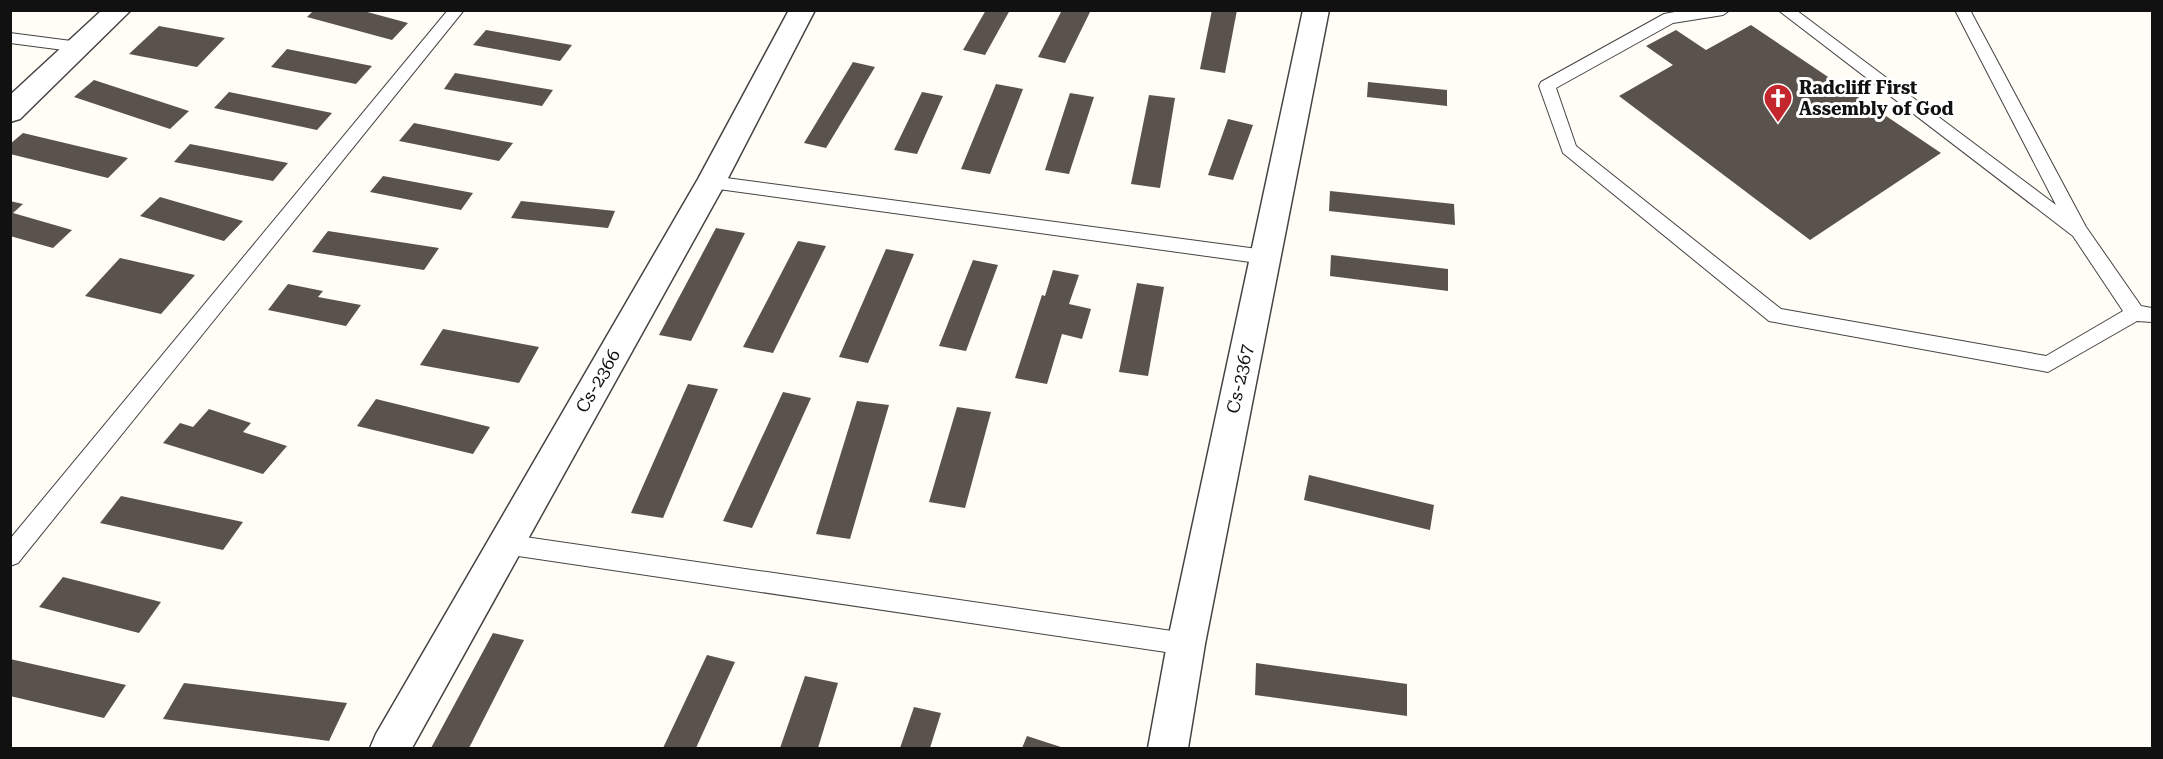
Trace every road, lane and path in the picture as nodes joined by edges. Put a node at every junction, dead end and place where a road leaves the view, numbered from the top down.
1 (118, 10) edge
2 (457, 10) edge
3 (802, 10) edge
4 (1316, 10) edge
5 (1723, 10) edge
6 (1785, 10) edge
7 (1962, 10) edge
8 (10, 38) edge
9 (79, 47) junction
10 (10, 112) edge
11 (711, 182) junction
12 (2079, 231) junction
13 (1265, 257) junction
14 (2144, 314) edge
15 (505, 544) junction
16 (10, 556) edge
17 (1186, 644) junction
18 (390, 748) edge
19 (1168, 748) edge

1 - 9 street
2 - 16 lane
3 - 11 street, Cs-2366
4 - 13 street, Cs-2367
5 - 14 lane
6 - 12 lane
7 - 12 lane
8 - 9 lane
9 - 10 street
11 - 13 lane
11 - 15 street, Cs-2366
12 - 14 lane
13 - 17 street, Cs-2367
15 - 17 lane
15 - 18 street, Cs-2366
17 - 19 street, Cs-2367

